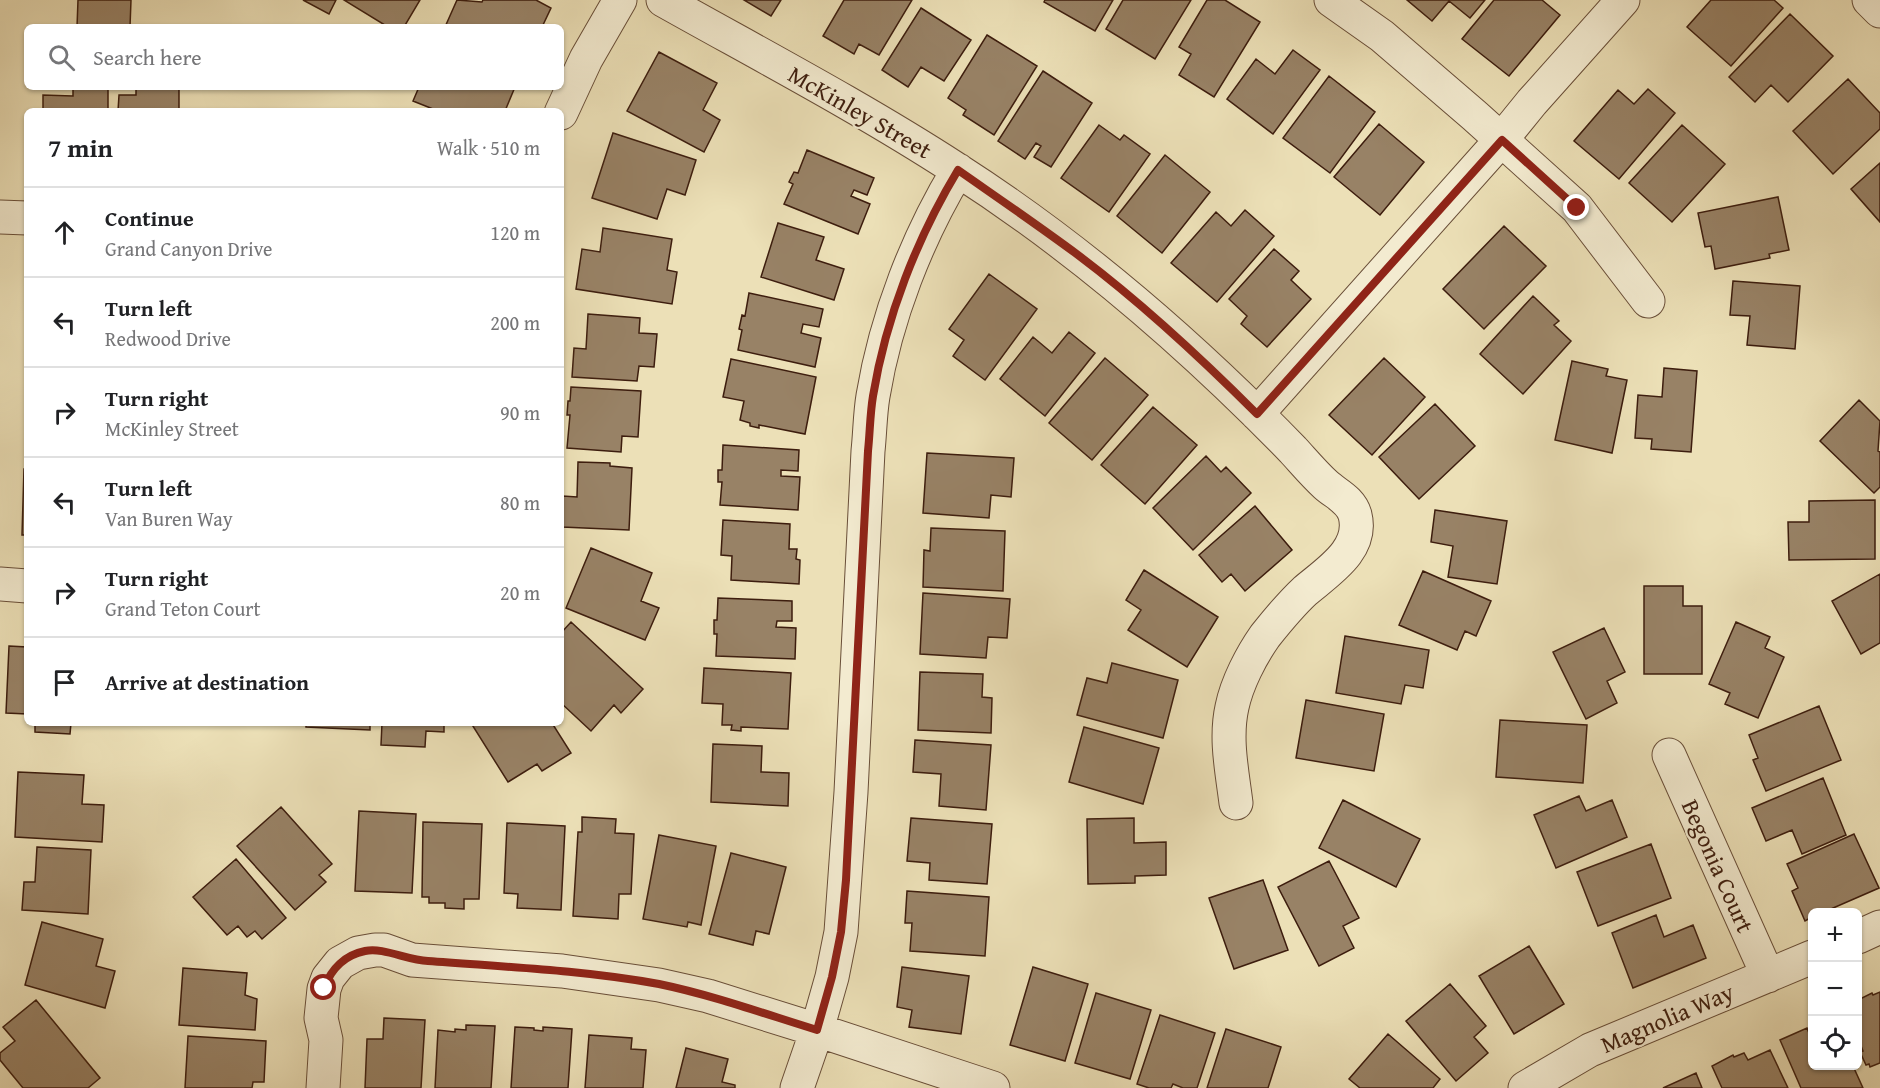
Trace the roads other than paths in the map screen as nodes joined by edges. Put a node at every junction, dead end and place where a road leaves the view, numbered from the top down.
1 (620, 0) edge
2 (663, 0) edge
3 (1331, 0) edge
4 (1623, 0) edge
5 (1869, 0) edge
6 (1880, 11) edge
7 (563, 108) edge
8 (1502, 140) junction
9 (958, 170) junction
10 (0, 216) edge
11 (24, 218) edge
12 (1648, 301) dead end
13 (1257, 414) junction
14 (0, 584) edge
15 (24, 586) edge
16 (1669, 755) dead end
17 (1236, 803) dead end
18 (1880, 927) edge
19 (1862, 935) edge
20 (1808, 959) edge
21 (1768, 976) junction
22 (817, 1030) junction
23 (323, 1088) edge
24 (797, 1088) edge
25 (993, 1088) edge
26 (1525, 1088) edge

1 - 7 street
2 - 9 street, McKinley Street
3 - 8 street
4 - 8 street
5 - 6 street
8 - 12 street
8 - 13 street
9 - 13 street, McKinley Street
9 - 22 street
10 - 11 street
13 - 17 street, McKinley Street
14 - 15 street
16 - 21 street, Begonia Court
18 - 19 street
20 - 21 street, Magnolia Way
21 - 26 street, Magnolia Way
22 - 23 street
22 - 24 street
22 - 25 street

